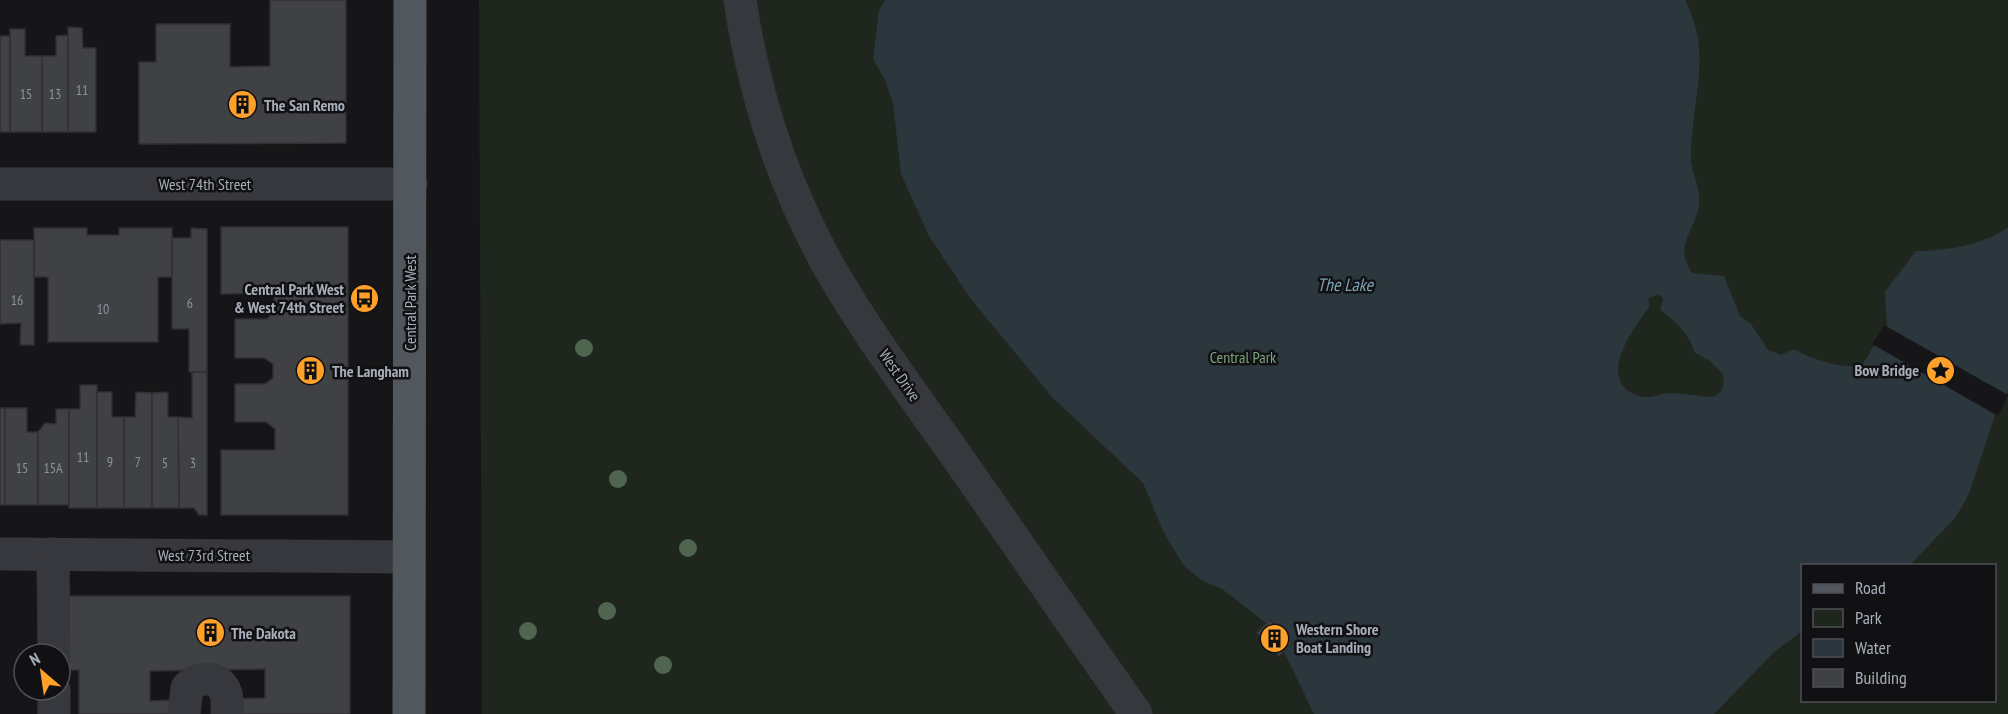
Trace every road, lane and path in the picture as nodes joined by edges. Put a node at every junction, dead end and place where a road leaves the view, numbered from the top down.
1 (410, 0) edge
2 (740, 0) edge
3 (0, 184) edge
4 (411, 184) junction
5 (0, 554) edge
6 (53, 554) junction
7 (409, 556) junction
8 (54, 642) edge
9 (184, 714) edge
10 (227, 714) edge
11 (409, 714) edge
12 (1136, 714) edge

1 - 4 main road, Central Park West
2 - 12 street, West Drive
3 - 4 street, West 74th Street
4 - 7 main road, Central Park West
5 - 6 street, West 73rd Street
6 - 7 street, West 73rd Street
6 - 8 street
7 - 11 main road, Central Park West
9 - 10 street

